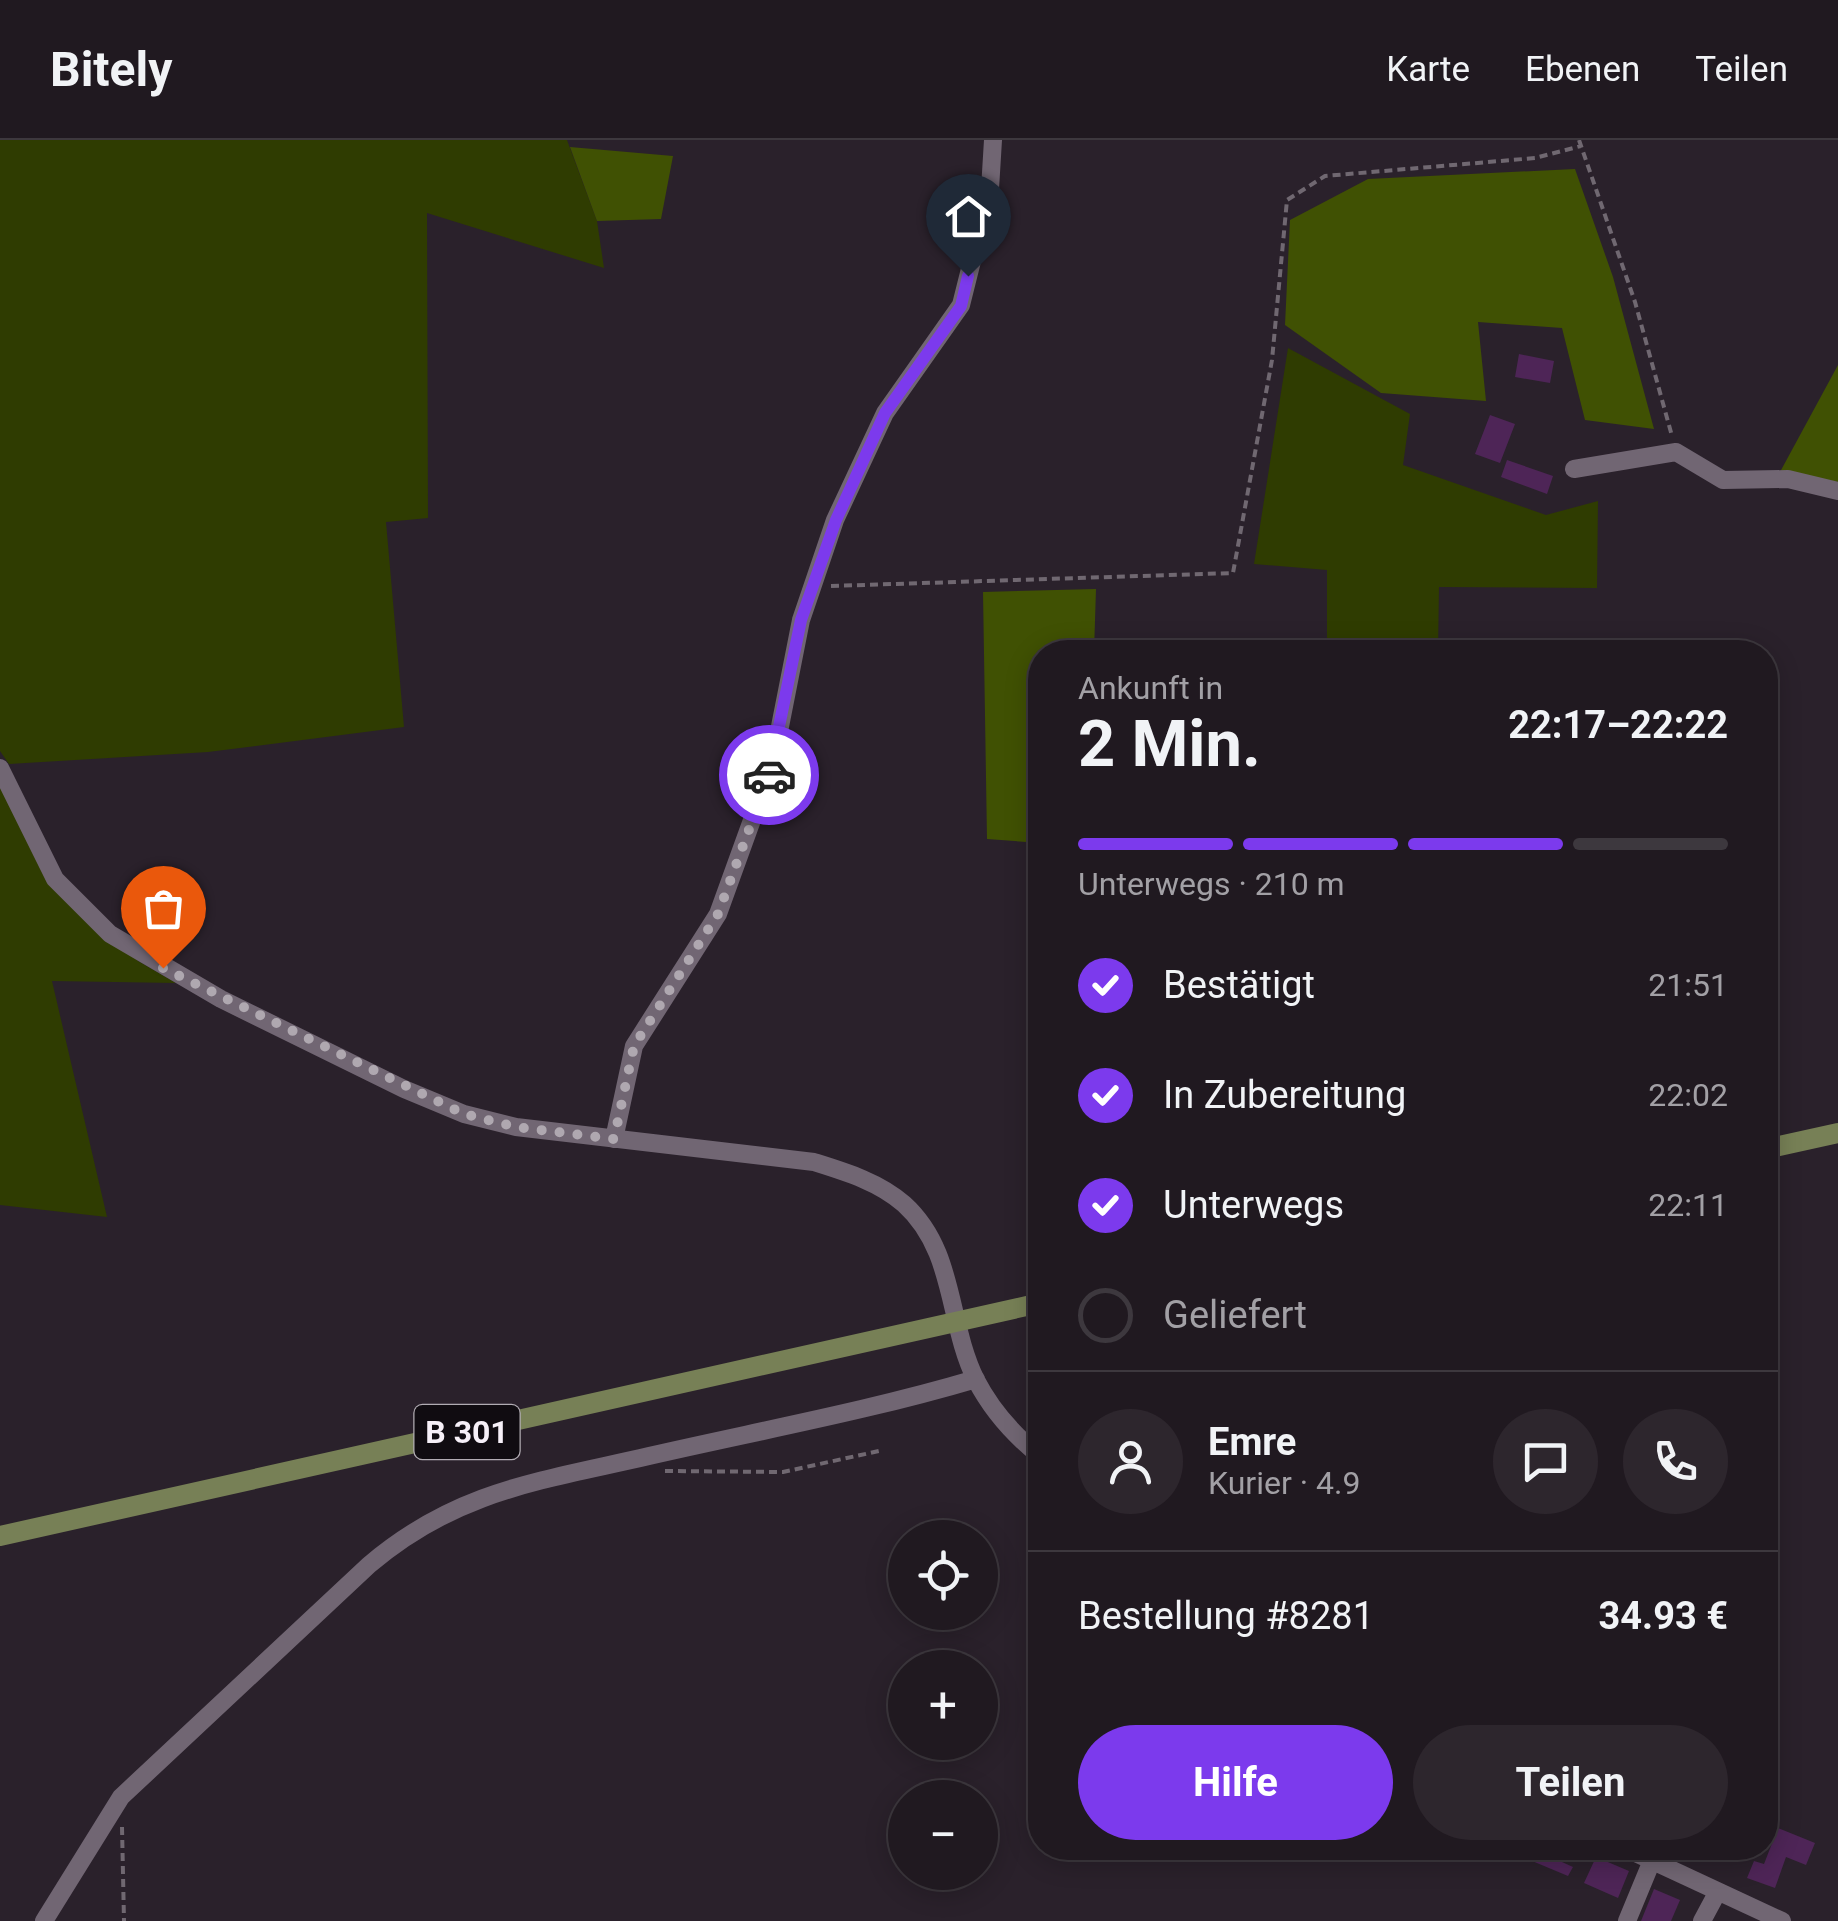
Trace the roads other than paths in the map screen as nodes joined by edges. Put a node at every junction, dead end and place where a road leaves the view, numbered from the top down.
1 (993, 140) edge
2 (1574, 468) dead end
3 (1838, 490) edge
4 (0, 768) edge
5 (1838, 1132) edge
6 (614, 1139) junction
7 (1778, 1146) edge
8 (1028, 1306) edge
9 (976, 1379) junction
10 (1028, 1444) edge
11 (0, 1536) edge
12 (1648, 1860) edge
13 (1652, 1862) junction
14 (1717, 1892) junction
15 (44, 1921) edge
16 (1627, 1921) edge
17 (1702, 1921) edge
18 (1782, 1921) edge

1 - 6 street
2 - 3 street
4 - 6 street
5 - 7 main road
6 - 9 street
8 - 11 main road, B 301
9 - 10 street
9 - 15 street
12 - 13 street
13 - 14 street
13 - 16 street
14 - 17 street
14 - 18 street

